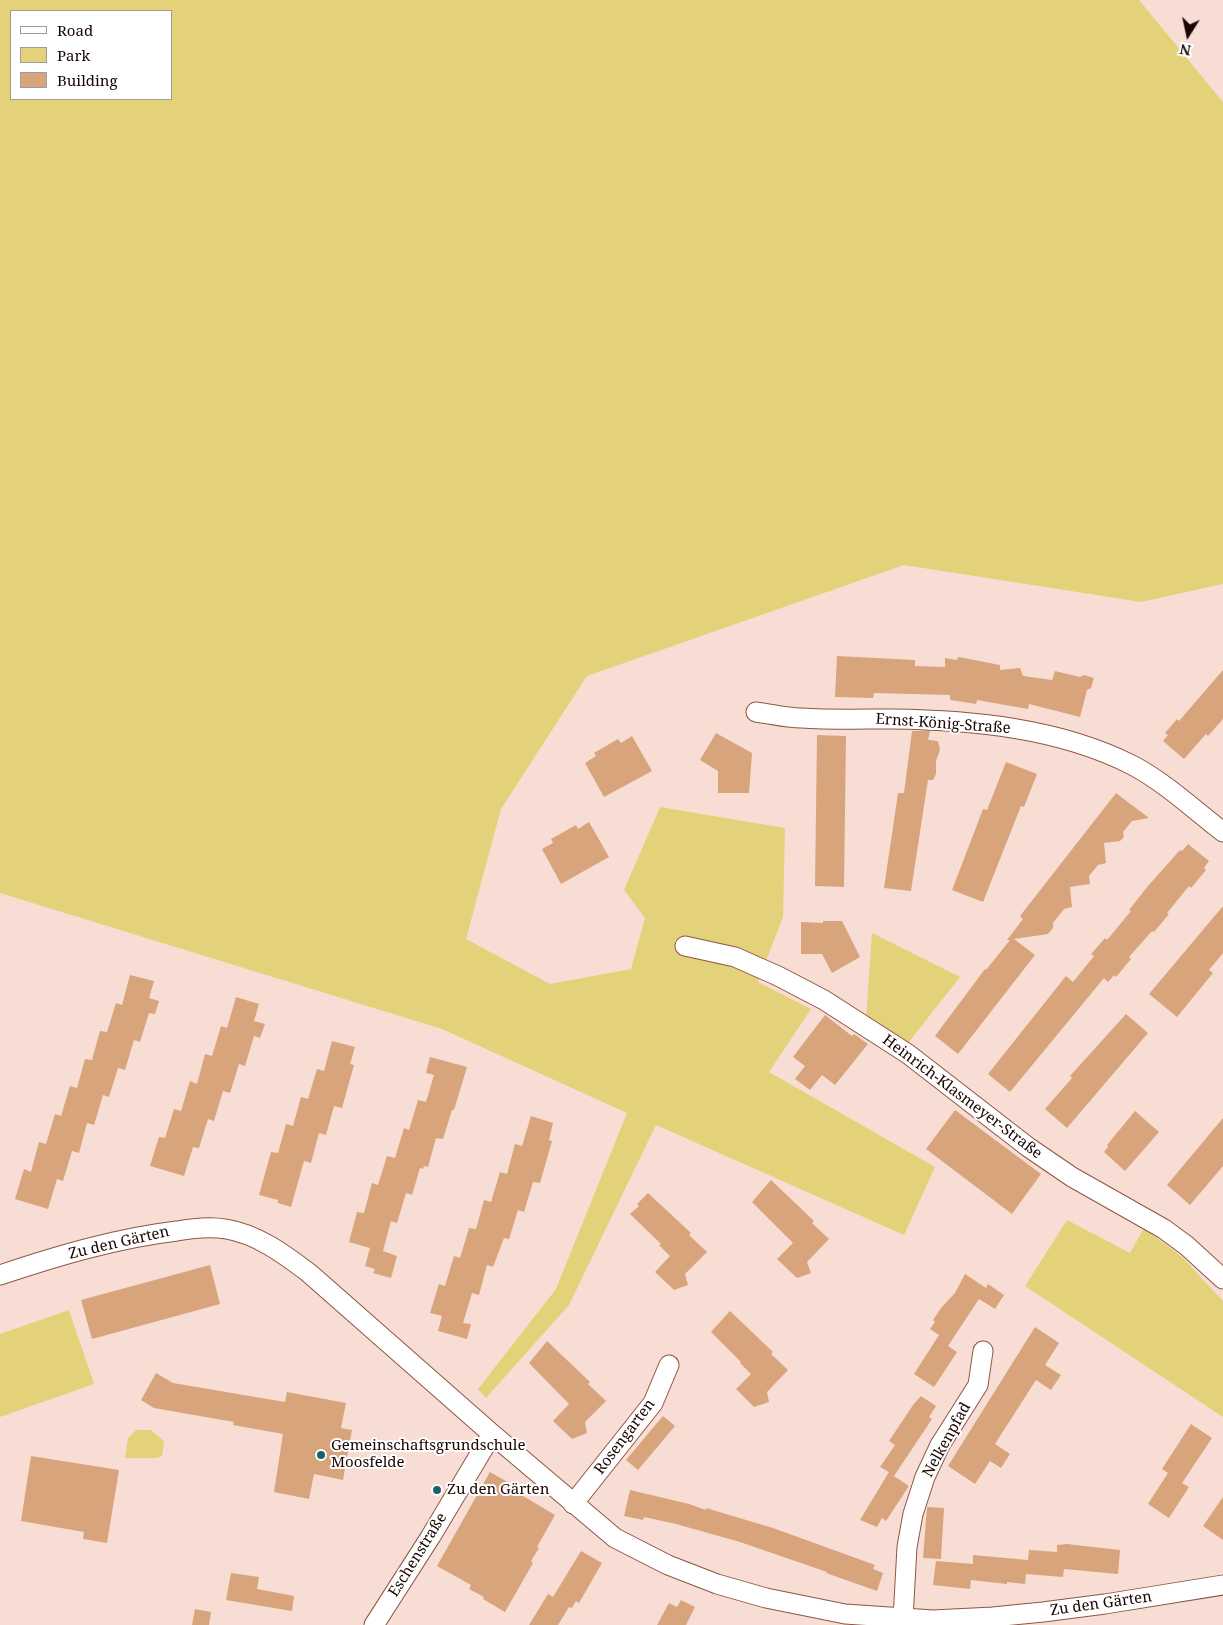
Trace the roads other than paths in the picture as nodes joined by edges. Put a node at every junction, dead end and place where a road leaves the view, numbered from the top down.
1 (756, 712) dead end
2 (1223, 832) edge
3 (685, 946) dead end
4 (0, 1275) edge
5 (1223, 1279) edge
6 (982, 1351) dead end
7 (669, 1365) dead end
8 (492, 1434) junction
9 (573, 1504) junction
10 (1223, 1585) edge
11 (904, 1619) junction
12 (374, 1625) edge

1 - 2 street, Ernst-König-Straße
3 - 5 street, Heinrich-Klasmeyer-Straße
4 - 8 street, Zu den Gärten
6 - 11 street, Nelkenpfad
7 - 9 street, Rosengarten
8 - 9 street, Zu den Gärten
8 - 12 street, Eschenstraße
9 - 11 street, Zu den Gärten
10 - 11 street, Zu den Gärten

